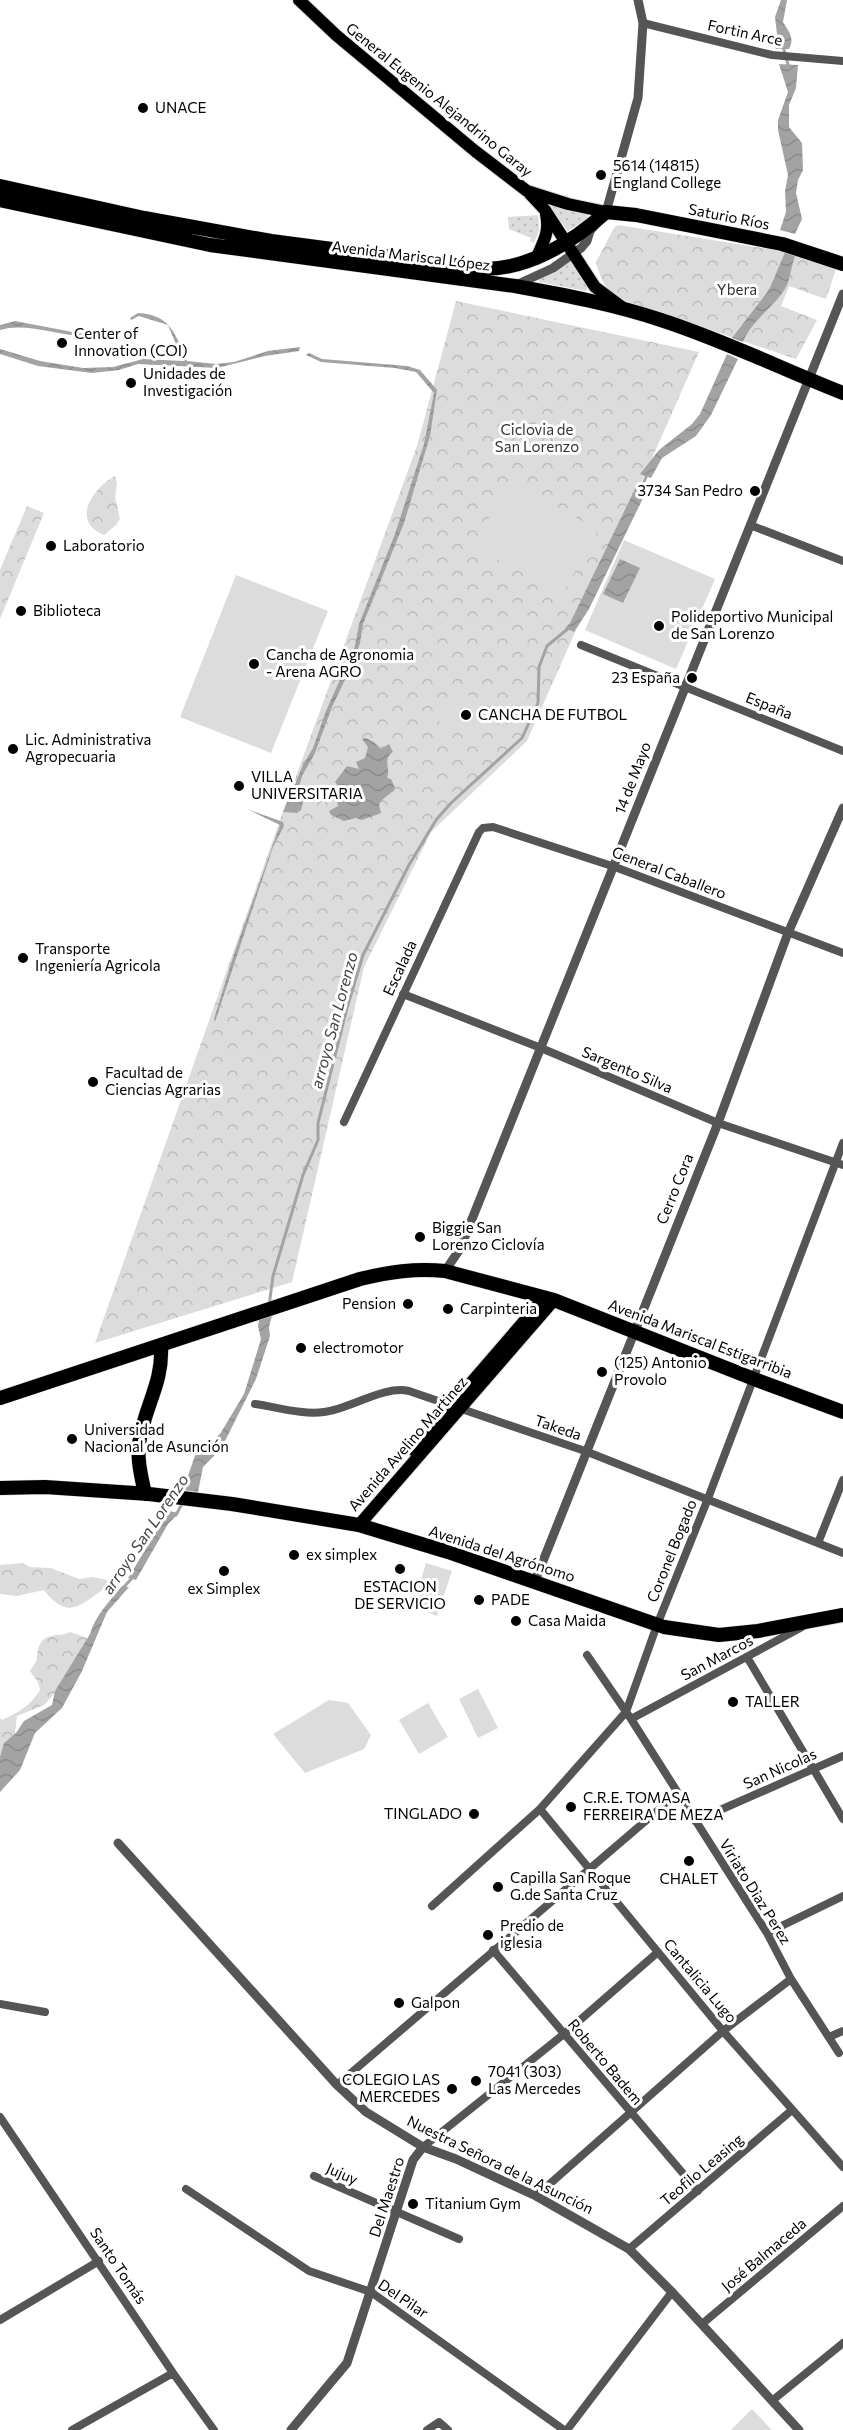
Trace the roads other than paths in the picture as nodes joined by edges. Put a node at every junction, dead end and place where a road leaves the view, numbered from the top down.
1 (300, 0) edge
2 (638, 0) edge
3 (643, 23) junction
4 (843, 61) edge
5 (0, 186) edge
6 (527, 191) junction
7 (0, 200) edge
8 (545, 210) junction
9 (606, 212) junction
10 (565, 241) junction
11 (573, 254) junction
12 (536, 259) junction
13 (843, 264) edge
14 (515, 285) junction
15 (843, 294) edge
16 (626, 309) junction
17 (808, 379) junction
18 (843, 393) edge
19 (750, 525) junction
20 (843, 561) edge
21 (581, 645) dead end
22 (685, 687) junction
23 (843, 751) edge
24 (843, 808) edge
25 (483, 828) joint
26 (615, 867) junction
27 (788, 933) junction
28 (843, 952) edge
29 (403, 994) junction
30 (541, 1048) junction
31 (344, 1122) dead end
32 (718, 1123) junction
33 (843, 1143) edge
34 (839, 1164) edge
35 (445, 1271) junction
36 (549, 1299) junction
37 (634, 1332) junction
38 (162, 1346) junction
39 (754, 1379) junction
40 (0, 1398) edge
41 (255, 1404) dead end
42 (455, 1407) junction
43 (843, 1412) edge
44 (585, 1451) junction
45 (843, 1480) edge
46 (0, 1488) edge
47 (147, 1494) junction
48 (707, 1501) junction
49 (359, 1525) junction
50 (818, 1543) junction
51 (843, 1553) edge
52 (535, 1581) junction
53 (843, 1615) edge
54 (815, 1620) junction
55 (657, 1624) junction
56 (587, 1655) dead end
57 (747, 1657) junction
58 (629, 1715) junction
59 (843, 1756) edge
60 (812, 1769) junction
61 (677, 1794) junction
62 (540, 1809) junction
63 (843, 1819) edge
64 (695, 1821) junction
65 (118, 1843) dead end
66 (588, 1868) junction
67 (843, 1896) edge
68 (432, 1906) dead end
69 (767, 1933) junction
70 (493, 1950) junction
71 (658, 1952) junction
72 (791, 1979) junction
73 (0, 2004) edge
74 (45, 2013) dead end
75 (723, 2031) junction
76 (843, 2031) edge
77 (564, 2034) junction
78 (829, 2037) junction
79 (839, 2053) dead end
80 (336, 2085) junction
81 (792, 2110) junction
82 (630, 2113) junction
83 (0, 2116) edge
84 (423, 2147) junction
85 (843, 2167) edge
86 (314, 2176) dead end
87 (186, 2189) dead end
88 (698, 2191) junction
89 (536, 2196) junction
90 (843, 2206) edge
91 (397, 2213) junction
92 (459, 2238) dead end
93 (629, 2249) junction
94 (99, 2261) junction
95 (371, 2292) junction
96 (672, 2292) junction
97 (0, 2320) edge
98 (702, 2324) junction
99 (843, 2343) edge
100 (173, 2373) junction
101 (773, 2400) junction
102 (446, 2427) edge
103 (72, 2430) edge
104 (214, 2430) edge
105 (291, 2430) edge
106 (427, 2430) edge
107 (566, 2430) edge
108 (800, 2430) edge

1 - 6 main road, General Eugenio Alejandrino Garay
2 - 3 street
3 - 4 street, Fortin Arce
3 - 9 street
5 - 12 highway, Avenida Mariscal López
6 - 8 main road
6 - 9 main road, General Eugenio Alejandrino Garay
7 - 14 highway, Avenida Mariscal López
8 - 10 main road
8 - 12 main road
9 - 10 highway, Avenida Mariscal López
9 - 11 street
9 - 13 highway, Saturio Ríos
10 - 11 main road
10 - 12 highway, Avenida Mariscal López
11 - 14 street
11 - 16 main road
14 - 16 highway, Avenida Mariscal López
15 - 17 street, 14 de Mayo
16 - 17 highway, Avenida Mariscal López
17 - 18 highway, Avenida Mariscal López
17 - 19 street, 14 de Mayo
19 - 20 street
19 - 22 street, 14 de Mayo
21 - 22 street, España
22 - 23 street, España
22 - 26 street, 14 de Mayo
24 - 27 street, Cerro Cora
25 - 26 street, General Caballero
25 - 29 street, Escalada
26 - 27 street, General Caballero
26 - 30 street, 14 de Mayo
27 - 28 street, General Caballero
27 - 32 street, Cerro Cora
29 - 30 street, Sargento Silva
29 - 31 street, Escalada
30 - 32 street, Sargento Silva
30 - 35 street, 14 de Mayo
32 - 34 street, Sargento Silva
32 - 37 street, Cerro Cora
33 - 34 street, Coronel Bogado
34 - 39 street, Coronel Bogado
35 - 36 highway, Avenida Mariscal Estigarribia
35 - 38 highway
36 - 37 highway, Avenida Mariscal Estigarribia
36 - 42 main road, Avenida Avelino Martinez
37 - 39 highway, Avenida Mariscal Estigarribia
37 - 44 street, Cerro Cora
38 - 40 highway
38 - 47 highway
39 - 43 highway, Avenida Mariscal Estigarribia
39 - 48 street, Coronel Bogado
41 - 42 street, Takeda
42 - 44 street, Takeda
42 - 49 main road, Avenida Avelino Martinez
44 - 48 street, Takeda
44 - 52 street, Cerro Cora
45 - 50 street
46 - 47 highway, Avenida del Agrónomo
47 - 49 highway, Avenida del Agrónomo
48 - 50 street, Takeda
48 - 55 street, Coronel Bogado
49 - 52 highway, Avenida del Agrónomo
50 - 51 street, Takeda
52 - 55 highway, Avenida del Agrónomo
53 - 54 highway, Avenida del Agrónomo
54 - 55 highway, Avenida del Agrónomo
54 - 57 street, San Marcos
55 - 58 street, Coronel Bogado
56 - 58 street, Viriato Diaz Perez
57 - 58 street, San Marcos
57 - 60 street
58 - 61 street, Viriato Diaz Perez
58 - 62 street, Coronel Bogado
59 - 60 street, San Nicolas
60 - 63 street
60 - 64 street, San Nicolas
61 - 64 street, Viriato Diaz Perez
61 - 66 street
62 - 66 street, Cantalicia Lugo
62 - 68 street, Coronel Bogado
64 - 69 street, Viriato Diaz Perez
65 - 80 street, Nuestra Señora de la Asunción
66 - 70 street
66 - 71 street, Cantalicia Lugo
67 - 69 street
69 - 72 street, Viriato Diaz Perez
70 - 77 street, Roberto Badem
70 - 80 street
71 - 75 street, Cantalicia Lugo
71 - 77 street, Del Maestro
72 - 75 street
72 - 78 street, Viriato Diaz Perez
73 - 74 street
75 - 81 street, Cantalicia Lugo
75 - 82 street
76 - 78 street
77 - 82 street, Roberto Badem
77 - 84 street, Del Maestro
78 - 79 street, Viriato Diaz Perez
80 - 84 street, Nuestra Señora de la Asunción
81 - 85 street, Cantalicia Lugo
81 - 88 street, Teofilo Leasing
82 - 88 street, Roberto Badem
82 - 89 street
83 - 94 street, Santo Tomás
84 - 89 street, Nuestra Señora de la Asunción
84 - 91 street, Del Maestro
86 - 91 street, Jujuy
87 - 95 street, Del Pilar
88 - 93 street, Teofilo Leasing
89 - 93 street, Nuestra Señora de la Asunción
90 - 98 street, José Balmaceda
91 - 92 street, Jujuy
91 - 95 street, Del Maestro
93 - 96 street, Nuestra Señora de la Asunción
94 - 97 street
94 - 100 street, Santo Tomás
95 - 105 street, Del Maestro
95 - 107 street, Del Pilar
96 - 98 street, Nuestra Señora de la Asunción
96 - 107 street
98 - 101 street, Nuestra Señora de la Asunción
99 - 101 street
100 - 103 street
100 - 104 street, Santo Tomás
101 - 108 street, Nuestra Señora de la Asunción
102 - 106 street

